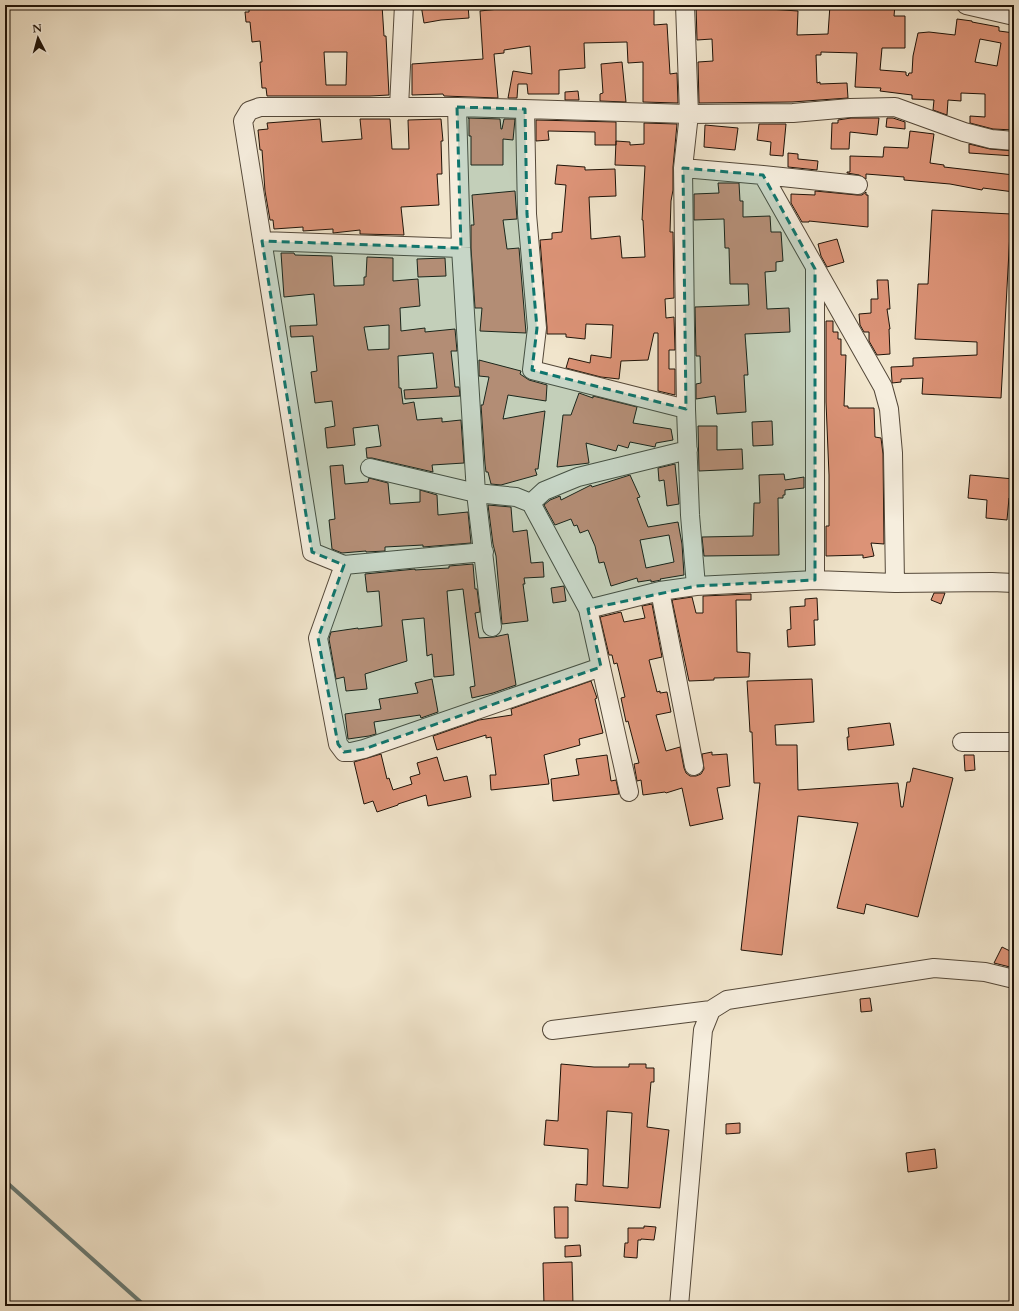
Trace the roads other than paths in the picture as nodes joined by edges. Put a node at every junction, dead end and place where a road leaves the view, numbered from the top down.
1 (404, 5) edge
2 (685, 5) edge
3 (966, 5) edge
4 (1014, 16) edge
5 (399, 107) junction
6 (457, 107) junction
7 (525, 109) junction
8 (689, 114) junction
9 (1014, 141) edge
10 (683, 168) junction
11 (763, 174) junction
12 (858, 185) dead end
13 (262, 241) junction
14 (461, 248) junction
15 (815, 269) junction
16 (686, 409) junction
17 (688, 450) junction
18 (370, 468) dead end
19 (476, 493) junction
20 (531, 503) junction
21 (484, 552) junction
22 (344, 565) junction
23 (815, 580) junction
24 (895, 583) junction
25 (1014, 583) edge
26 (696, 586) junction
27 (660, 591) junction
28 (588, 608) junction
29 (492, 627) dead end
30 (601, 667) junction
31 (962, 742) dead end
32 (1014, 742) edge
33 (694, 766) dead end
34 (629, 792) dead end
35 (1014, 979) edge
36 (711, 1010) junction
37 (552, 1030) dead end
38 (679, 1306) edge

1 - 5 street
2 - 8 street
3 - 4 street
5 - 6 street
5 - 13 street
6 - 7 street
6 - 14 street
7 - 8 street
7 - 16 street
8 - 9 street
8 - 10 street
10 - 11 street
10 - 16 street
11 - 12 street
11 - 15 street
13 - 14 street
13 - 22 street
14 - 19 street
15 - 23 street
15 - 24 street
16 - 17 street
17 - 20 street
17 - 26 street
18 - 19 street
19 - 20 street
19 - 21 street
20 - 28 street
21 - 22 street
21 - 29 street
22 - 30 street
23 - 24 street
23 - 26 street
24 - 25 street
26 - 27 street
27 - 28 street
27 - 33 street
28 - 30 street
30 - 34 street
31 - 32 street
35 - 36 street
36 - 37 street
36 - 38 street

